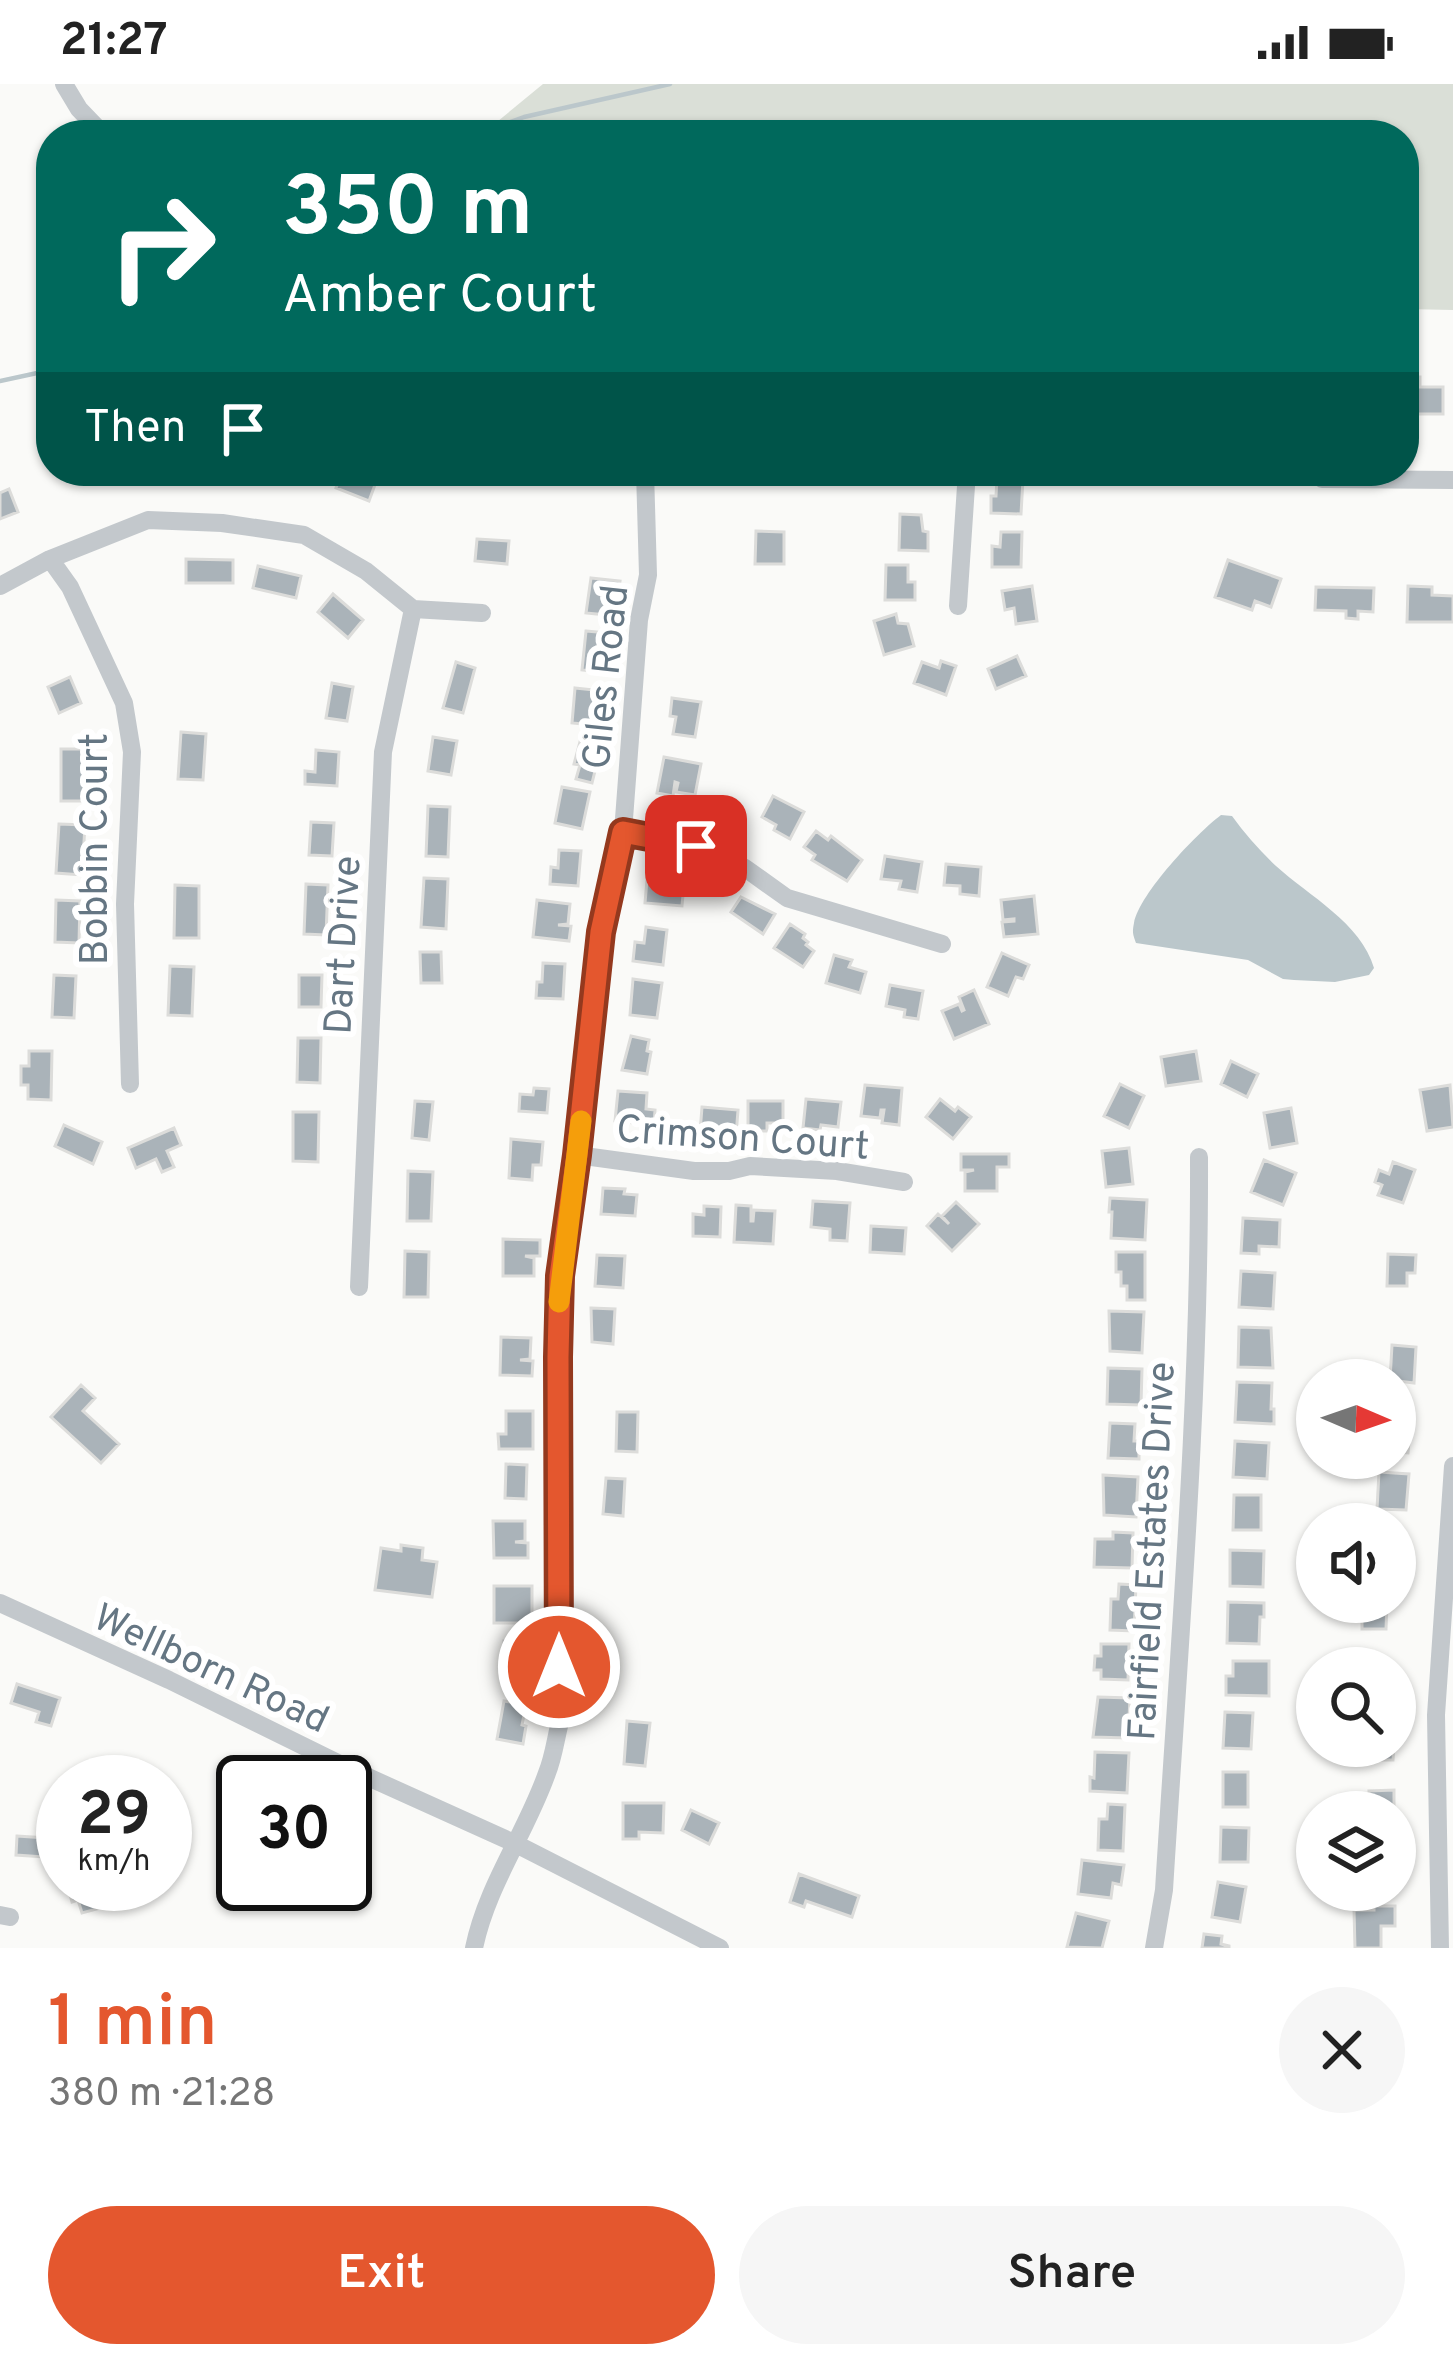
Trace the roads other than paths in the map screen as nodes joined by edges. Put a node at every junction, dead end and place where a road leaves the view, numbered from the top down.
1 (64, 84) edge
2 (90, 120) edge
3 (1419, 480) edge
4 (1453, 480) edge
5 (645, 486) edge
6 (966, 486) edge
7 (50, 560) junction
8 (0, 586) edge
9 (958, 606) dead end
10 (413, 609) junction
11 (482, 613) dead end
12 (623, 832) junction
13 (942, 944) dead end
14 (130, 1084) dead end
15 (577, 1155) junction
16 (1199, 1157) dead end
17 (904, 1182) dead end
18 (359, 1287) dead end
19 (1453, 1466) edge
20 (0, 1603) edge
21 (514, 1843) junction
22 (474, 1948) edge
23 (720, 1948) edge
24 (1154, 1948) edge
25 (1440, 1948) edge

1 - 2 street
3 - 4 street
5 - 12 street, Giles Road
6 - 9 street
7 - 8 street
7 - 10 street
7 - 14 street, Bobbin Court
10 - 11 street
10 - 18 street, Dart Drive
12 - 13 street
12 - 15 street, Giles Road
15 - 17 street, Crimson Court
15 - 21 street, Giles Road
16 - 24 street, Fairfield Estates Drive
19 - 25 street
20 - 21 street, Wellborn Road
21 - 22 street, Giles Road
21 - 23 street, Wellborn Road

